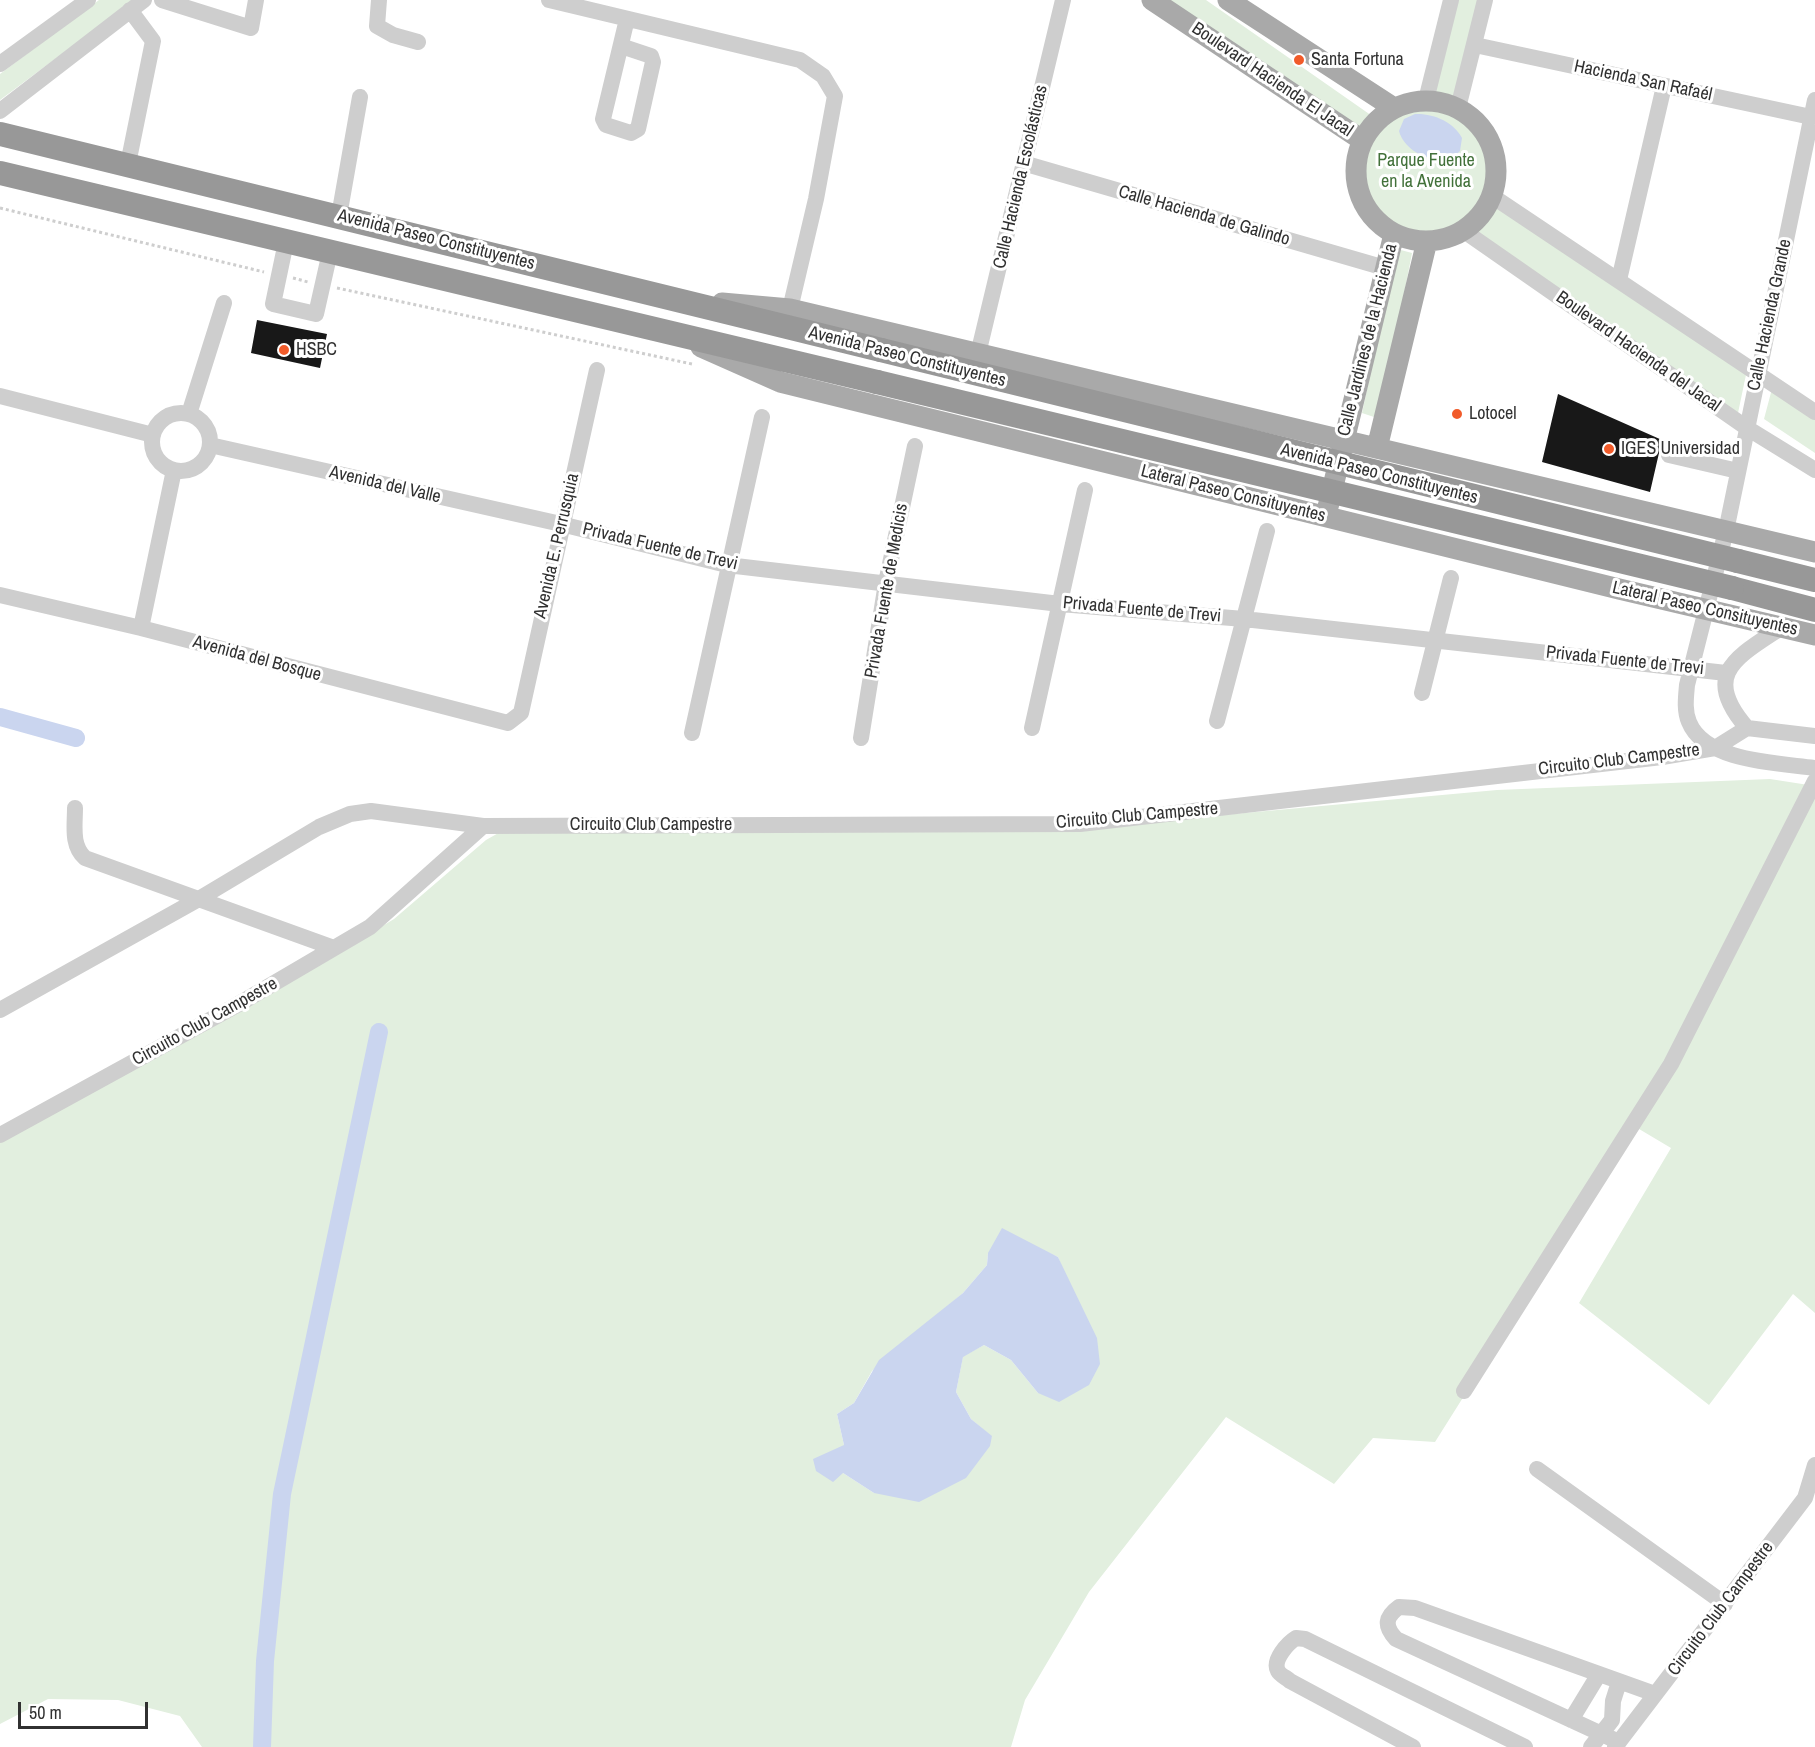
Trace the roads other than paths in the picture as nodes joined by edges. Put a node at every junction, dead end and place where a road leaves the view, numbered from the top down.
1 (88, 0) edge
2 (144, 0) edge
3 (162, 0) edge
4 (256, 0) edge
5 (380, 0) edge
6 (549, 0) edge
7 (1063, 0) edge
8 (1152, 0) edge
9 (1227, 0) edge
10 (1451, 0) edge
11 (1485, 0) edge
12 (201, 6) edge
13 (130, 10) junction
14 (627, 19) junction
15 (418, 42) dead end
16 (1475, 45) junction
17 (621, 46) junction
18 (0, 64) edge
19 (1664, 86) junction
20 (360, 97) dead end
21 (1426, 100) junction
22 (1815, 100) edge
23 (1394, 108) junction
24 (1458, 108) junction
25 (0, 111) edge
26 (1811, 117) junction
27 (0, 134) edge
28 (1362, 140) junction
29 (1023, 163) junction
30 (128, 164) junction
31 (0, 173) edge
32 (0, 183) edge
33 (1492, 196) junction
34 (135, 206) junction
35 (339, 216) junction
36 (1464, 231) junction
37 (1394, 234) junction
38 (286, 242) junction
39 (1427, 242) junction
40 (330, 252) junction
41 (1385, 268) junction
42 (1619, 280) junction
43 (670, 298) junction
44 (224, 303) dead end
45 (790, 309) junction
46 (658, 328) junction
47 (978, 354) junction
48 (597, 370) dead end
49 (1758, 373) junction
50 (0, 396) edge
51 (1815, 411) edge
52 (189, 414) junction
53 (762, 417) dead end
54 (1747, 428) junction
55 (153, 435) junction
56 (1344, 440) junction
57 (210, 445) junction
58 (915, 446) dead end
59 (1377, 448) junction
60 (1669, 455) dead end
61 (174, 470) junction
62 (1815, 470) edge
63 (1738, 471) junction
64 (1085, 490) dead end
65 (1325, 517) junction
66 (561, 524) junction
67 (1268, 531) dead end
68 (1726, 531) junction
69 (1815, 552) edge
70 (727, 565) junction
71 (1451, 578) dead end
72 (1815, 580) edge
73 (886, 583) junction
74 (0, 595) edge
75 (1060, 604) junction
76 (1707, 610) junction
77 (1815, 610) edge
78 (1244, 619) junction
79 (1782, 627) junction
80 (141, 628) junction
81 (1815, 635) edge
82 (1437, 641) junction
83 (1691, 669) junction
84 (1726, 672) junction
85 (1422, 693) dead end
86 (514, 720) joint
87 (1217, 721) dead end
88 (1032, 728) dead end
89 (1747, 728) junction
90 (692, 733) dead end
91 (1815, 736) edge
92 (861, 738) dead end
93 (1715, 748) junction
94 (1815, 768) edge
95 (1815, 781) edge
96 (75, 808) dead end
97 (483, 826) junction
98 (197, 900) junction
99 (334, 948) junction
100 (0, 1010) edge
101 (0, 1135) edge
102 (1464, 1391) dead end
103 (1815, 1465) edge
104 (1537, 1469) dead end
105 (1725, 1604) junction
106 (1599, 1674) junction
107 (1619, 1682) junction
108 (1655, 1694) junction
109 (1571, 1720) junction
110 (1595, 1741) edge
111 (1617, 1745) edge
112 (1413, 1747) edge
113 (1525, 1747) edge

1 - 18 street
2 - 13 street
3 - 12 street
4 - 12 street
5 - 15 street
6 - 14 street
7 - 29 street, Calle Hacienda Escolásticas
8 - 28 main road, Boulevard Hacienda El Jacal
9 - 23 main road
10 - 21 street
11 - 16 street
13 - 25 street
13 - 30 street
14 - 17 street
14 - 45 street
16 - 19 street, Hacienda San Rafaél
16 - 24 street
17 - 17 street
19 - 26 street, Hacienda San Rafaél
19 - 42 street
20 - 35 street
21 - 23 main road
21 - 24 main road
22 - 26 street, Calle Hacienda Grande
23 - 28 main road
24 - 33 main road
26 - 49 street, Calle Hacienda Grande
27 - 30 highway, Avenida Paseo Constituyentes
28 - 37 main road
29 - 41 street, Calle Hacienda de Galindo
29 - 47 street, Calle Hacienda Escolásticas
30 - 35 highway, Avenida Paseo Constituyentes
31 - 34 highway, Avenida Paseo Constituyentes
32 - 34 street, Avenida Paseo Constituyentes
33 - 36 main road
33 - 42 street
34 - 38 highway, Avenida Paseo Constituyentes
35 - 43 highway, Avenida Paseo Constituyentes
36 - 39 main road
36 - 54 street, Boulevard Hacienda del Jacal
37 - 39 main road
37 - 41 main road, Calle Jardines de la Hacienda
38 - 40 highway, Avenida Paseo Constituyentes
38 - 40 street
39 - 59 main road, Calle Jardines de la Hacienda
40 - 46 highway, Avenida Paseo Constituyentes
41 - 56 main road, Calle Jardines de la Hacienda
42 - 49 street
43 - 45 main road
43 - 72 highway, Avenida Paseo Constituyentes, bridge
44 - 52 street
45 - 47 main road
46 - 65 main road, Lateral Paseo Consituyentes
46 - 77 highway, Avenida Paseo Constituyentes, bridge
47 - 56 main road
48 - 66 street, Avenida E. Perrusquia
49 - 51 street
49 - 54 street, Calle Hacienda Grande
50 - 55 street
52 - 55 street
52 - 57 street
53 - 70 street
54 - 62 street, Boulevard Hacienda del Jacal
54 - 63 street, Calle Hacienda Grande
55 - 61 street
56 - 59 main road
56 - 65 main road, Calle Jardines de la Hacienda
57 - 61 street
57 - 66 street, Avenida del Valle
58 - 73 street, Privada Fuente de Medicis
59 - 68 main road
60 - 63 street
61 - 80 street
63 - 68 street, Calle Hacienda Grande
64 - 75 street
65 - 76 main road, Lateral Paseo Consituyentes
66 - 70 street, Privada Fuente de Trevi
66 - 86 street, Avenida E. Perrusquia
67 - 78 street
68 - 69 main road
68 - 76 street
70 - 73 street, Privada Fuente de Trevi
70 - 90 street
71 - 82 street
73 - 75 street, Privada Fuente de Trevi
73 - 92 street, Privada Fuente de Medicis
74 - 80 street, Avenida del Bosque
75 - 78 street, Privada Fuente de Trevi
75 - 88 street
76 - 79 main road, Lateral Paseo Consituyentes
76 - 83 street
78 - 82 street, Privada Fuente de Trevi
78 - 87 street
79 - 81 main road, Lateral Paseo Consituyentes
79 - 84 street
80 - 86 street, Avenida del Bosque
82 - 83 street, Privada Fuente de Trevi
82 - 85 street
83 - 84 street, Privada Fuente de Trevi
83 - 93 street
84 - 89 street
89 - 91 street
89 - 93 street, Circuito Club Campestre
93 - 94 street, Circuito Club Campestre
93 - 97 street, Circuito Club Campestre
95 - 102 street
96 - 98 street
97 - 98 street, Circuito Club Campestre
97 - 99 street, Circuito Club Campestre
98 - 99 street
98 - 100 street, Circuito Club Campestre
99 - 101 street, Circuito Club Campestre
103 - 105 street, Circuito Club Campestre
104 - 105 street
105 - 108 street, Circuito Club Campestre
106 - 107 street
106 - 109 street
106 - 109 street
107 - 108 street
107 - 110 street
108 - 111 street, Circuito Club Campestre
109 - 110 street
110 - 111 street
112 - 113 street

